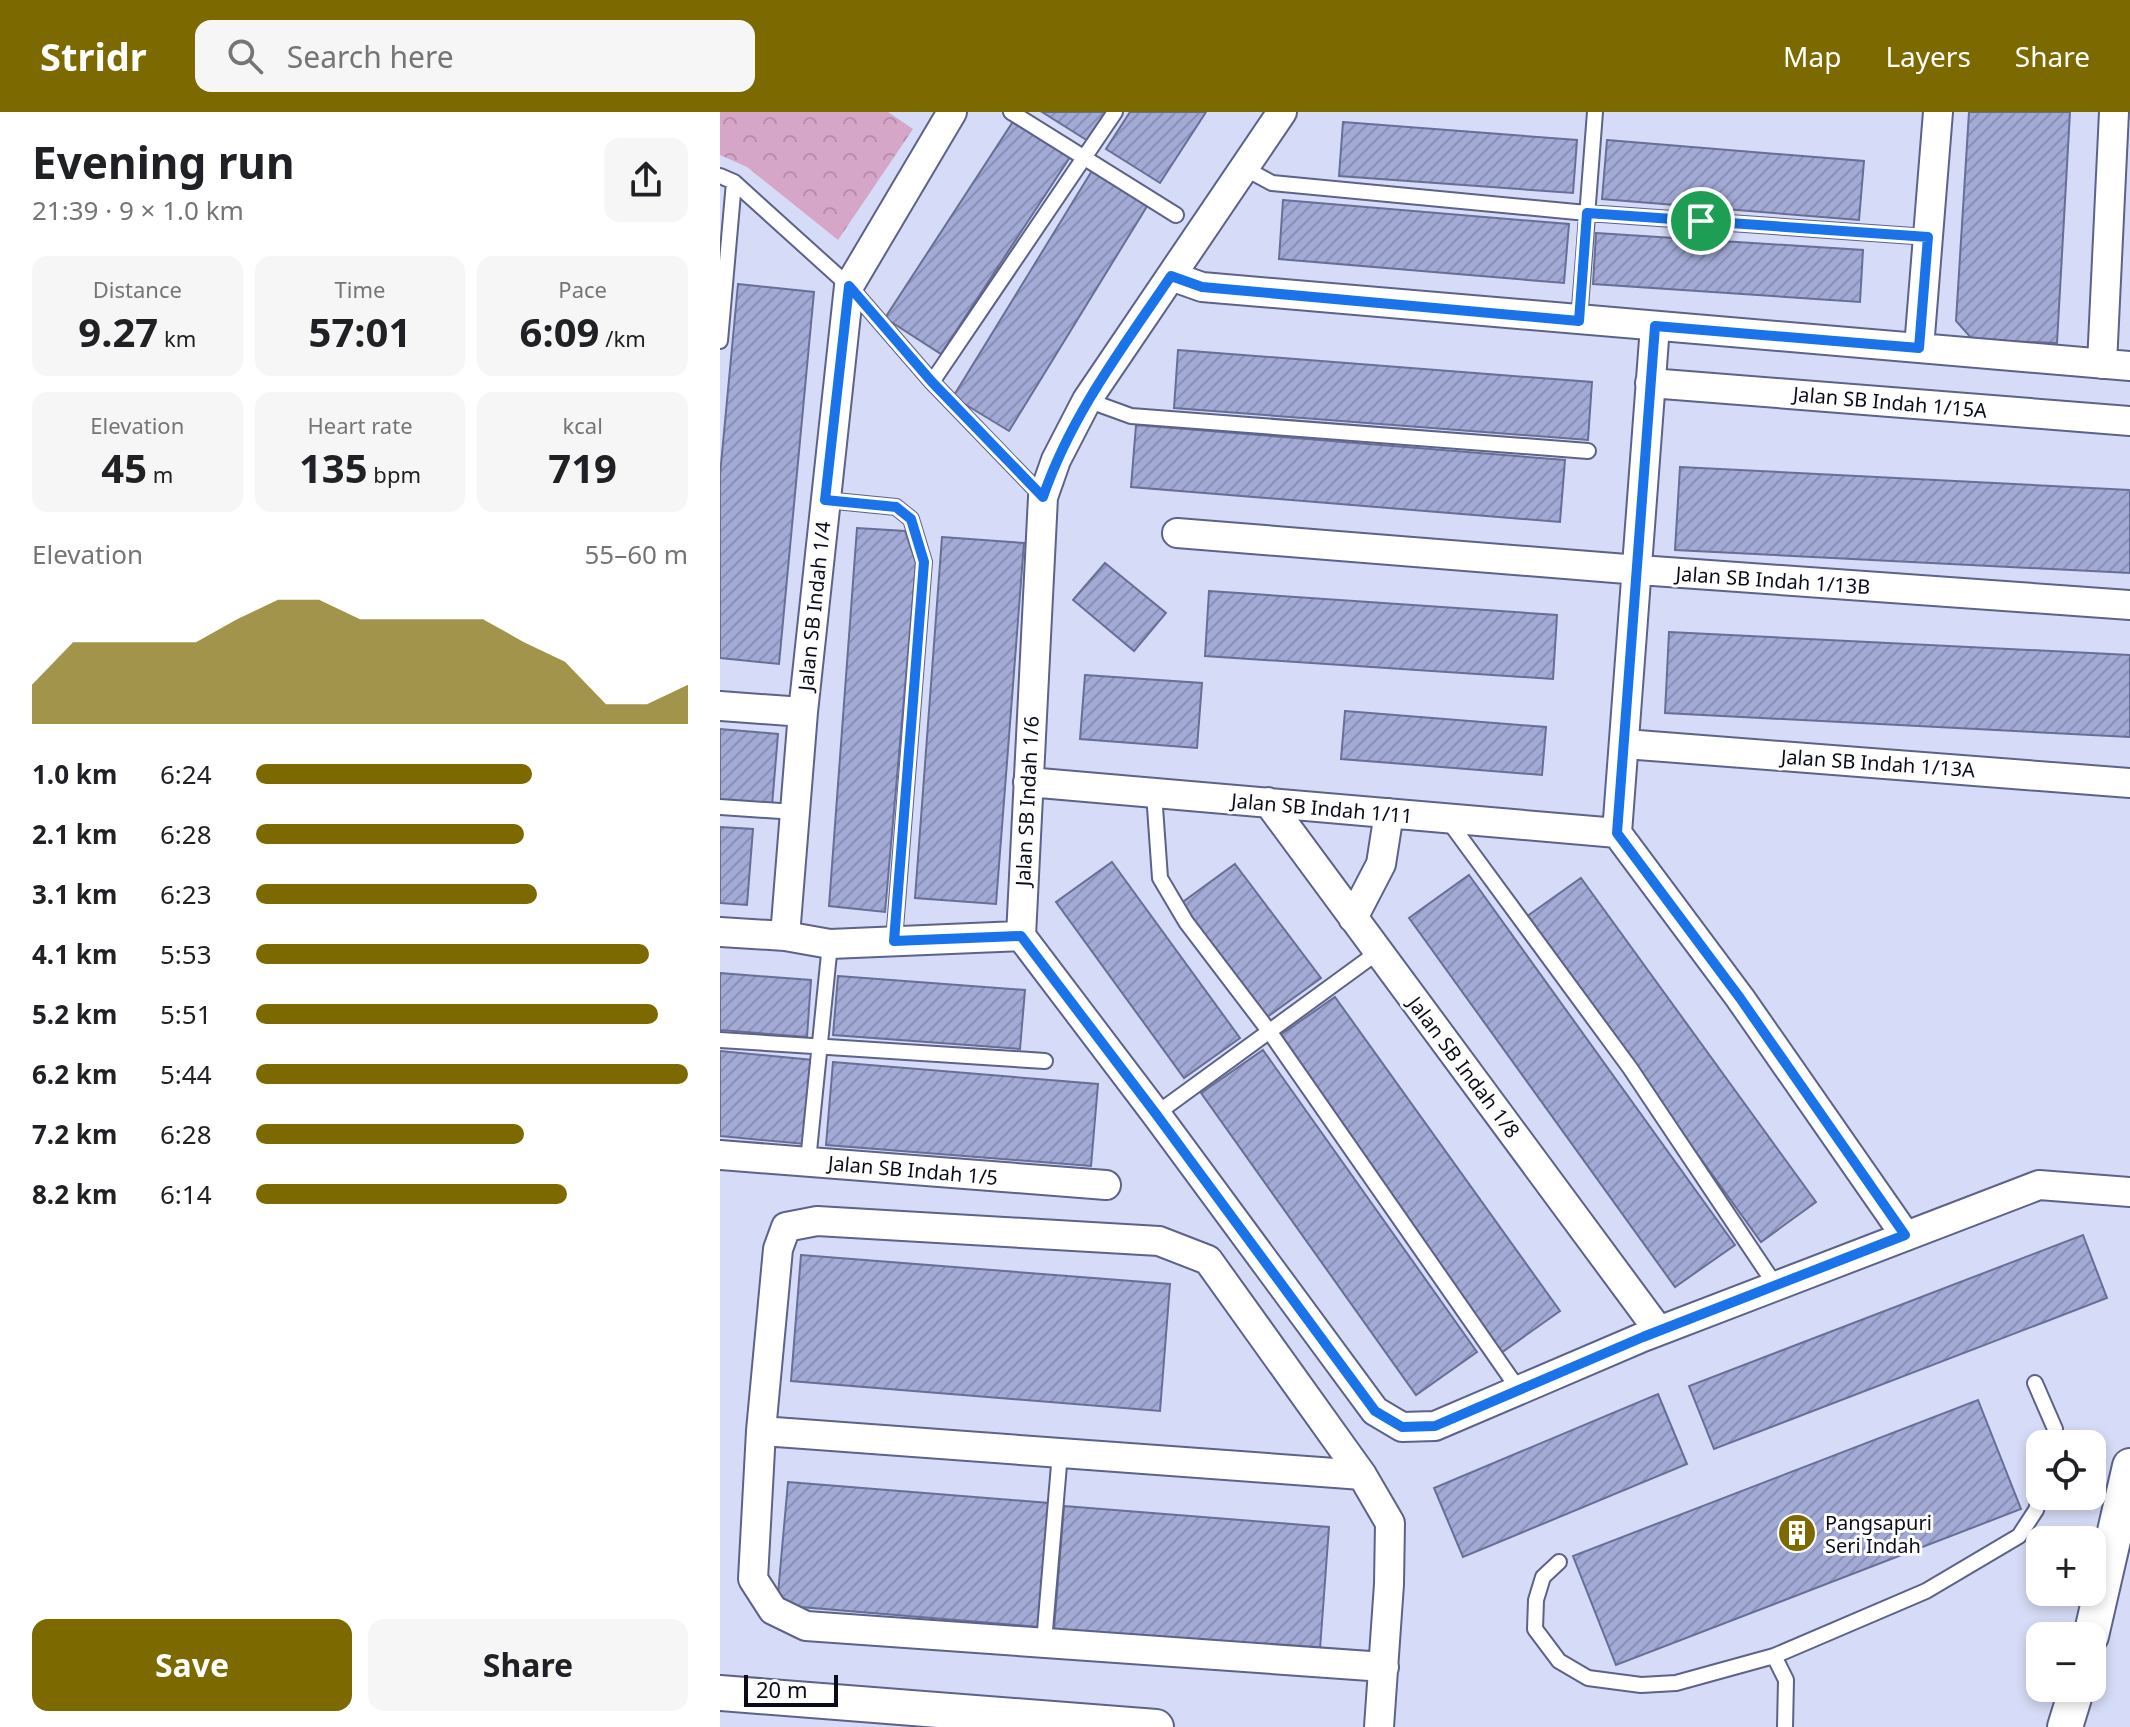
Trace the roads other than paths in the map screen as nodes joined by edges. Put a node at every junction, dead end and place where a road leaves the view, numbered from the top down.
1 (952, 112) edge
2 (1011, 112) edge
3 (1115, 112) edge
4 (1282, 112) edge
5 (1595, 112) edge
6 (1938, 112) edge
7 (2114, 112) edge
8 (1085, 157) junction
9 (1246, 169) junction
10 (727, 179) edge
11 (1587, 213) junction
12 (1176, 215) dead end
13 (1928, 237) junction
14 (1171, 276) junction
15 (849, 286) junction
16 (1579, 321) junction
17 (1655, 326) junction
18 (720, 341) edge
19 (1919, 348) junction
20 (2102, 364) junction
21 (2130, 366) edge
22 (932, 382) junction
23 (1650, 383) junction
24 (1087, 400) junction
25 (2130, 421) edge
26 (1588, 451) dead end
27 (1043, 497) junction
28 (825, 500) junction
29 (1177, 533) dead end
30 (1639, 570) junction
31 (2130, 605) edge
32 (720, 706) edge
33 (803, 712) junction
34 (1625, 744) junction
35 (1028, 782) junction
36 (2130, 783) edge
37 (1154, 793) junction
38 (1268, 802) junction
39 (720, 807) edge
40 (795, 812) junction
41 (1389, 813) junction
42 (1447, 818) junction
43 (1617, 833) junction
44 (1353, 918) junction
45 (720, 932) edge
46 (785, 936) junction
47 (1021, 936) junction
48 (894, 941) junction
49 (830, 944) junction
50 (1378, 952) junction
51 (1269, 1031) junction
52 (720, 1040) edge
53 (820, 1046) junction
54 (1045, 1061) dead end
55 (1156, 1114) junction
56 (720, 1155) edge
57 (808, 1161) junction
58 (1106, 1185) dead end
59 (2130, 1192) edge
60 (1905, 1235) junction
61 (1776, 1286) junction
62 (1659, 1331) junction
63 (2035, 1383) dead end
64 (1519, 1390) junction
65 (2055, 1430) edge
66 (761, 1431) junction
67 (1060, 1453) junction
68 (2130, 1466) edge
69 (1362, 1475) junction
70 (2036, 1510) edge
71 (1559, 1562) dead end
72 (2094, 1622) edge
73 (1044, 1642) junction
74 (1774, 1656) junction
75 (1384, 1667) junction
76 (720, 1693) edge
77 (2073, 1702) edge
78 (1156, 1727) edge
79 (1379, 1727) edge
80 (1785, 1727) edge
81 (2065, 1727) edge

1 - 15 street, Jalan SB Indah 1/4
2 - 8 lane
3 - 8 lane
4 - 9 street, Jalan SB Indah 1/6
5 - 11 lane
6 - 13 street
7 - 20 street
8 - 12 lane
8 - 22 lane
9 - 11 lane
9 - 14 street, Jalan SB Indah 1/6
10 - 15 lane
10 - 18 lane
11 - 13 lane
11 - 16 lane
13 - 19 street
14 - 16 street
14 - 24 street, Jalan SB Indah 1/6
15 - 22 lane
15 - 28 street, Jalan SB Indah 1/4
16 - 17 street
17 - 19 street
17 - 23 street
19 - 20 street
20 - 21 street
22 - 27 lane
23 - 25 street, Jalan SB Indah 1/15A
23 - 30 street
24 - 26 lane
24 - 27 street, Jalan SB Indah 1/6
27 - 35 street, Jalan SB Indah 1/6
28 - 33 street, Jalan SB Indah 1/4
28 - 48 lane
29 - 30 street, Jalan SB Indah 1/13B
30 - 31 street, Jalan SB Indah 1/13B
30 - 34 street
32 - 33 street
33 - 40 street, Jalan SB Indah 1/4
34 - 36 street, Jalan SB Indah 1/13A
34 - 43 street
35 - 37 street, Jalan SB Indah 1/11
35 - 47 street, Jalan SB Indah 1/6
37 - 38 street, Jalan SB Indah 1/11
37 - 51 lane
38 - 41 street, Jalan SB Indah 1/11
38 - 44 street, Jalan SB Indah 1/8
39 - 40 lane
40 - 46 street, Jalan SB Indah 1/4
41 - 42 street, Jalan SB Indah 1/11
41 - 44 street
42 - 43 street, Jalan SB Indah 1/11
42 - 61 lane
43 - 60 street
44 - 50 street, Jalan SB Indah 1/8
45 - 46 street
46 - 49 street
47 - 48 street
47 - 55 street
48 - 49 street
49 - 53 lane
50 - 51 lane
50 - 62 street, Jalan SB Indah 1/8
51 - 55 lane
51 - 64 lane
52 - 53 lane
53 - 54 lane
53 - 57 lane
55 - 64 street
56 - 57 street, Jalan SB Indah 1/5
57 - 58 street, Jalan SB Indah 1/5
59 - 60 street
60 - 61 street
61 - 62 street
62 - 64 street
63 - 65 lane
66 - 67 street
66 - 69 street
66 - 73 street
67 - 69 street
67 - 73 lane
68 - 72 street
69 - 75 street
70 - 74 lane
71 - 74 lane
73 - 75 street
74 - 80 lane
75 - 79 street
76 - 78 street
77 - 81 street

